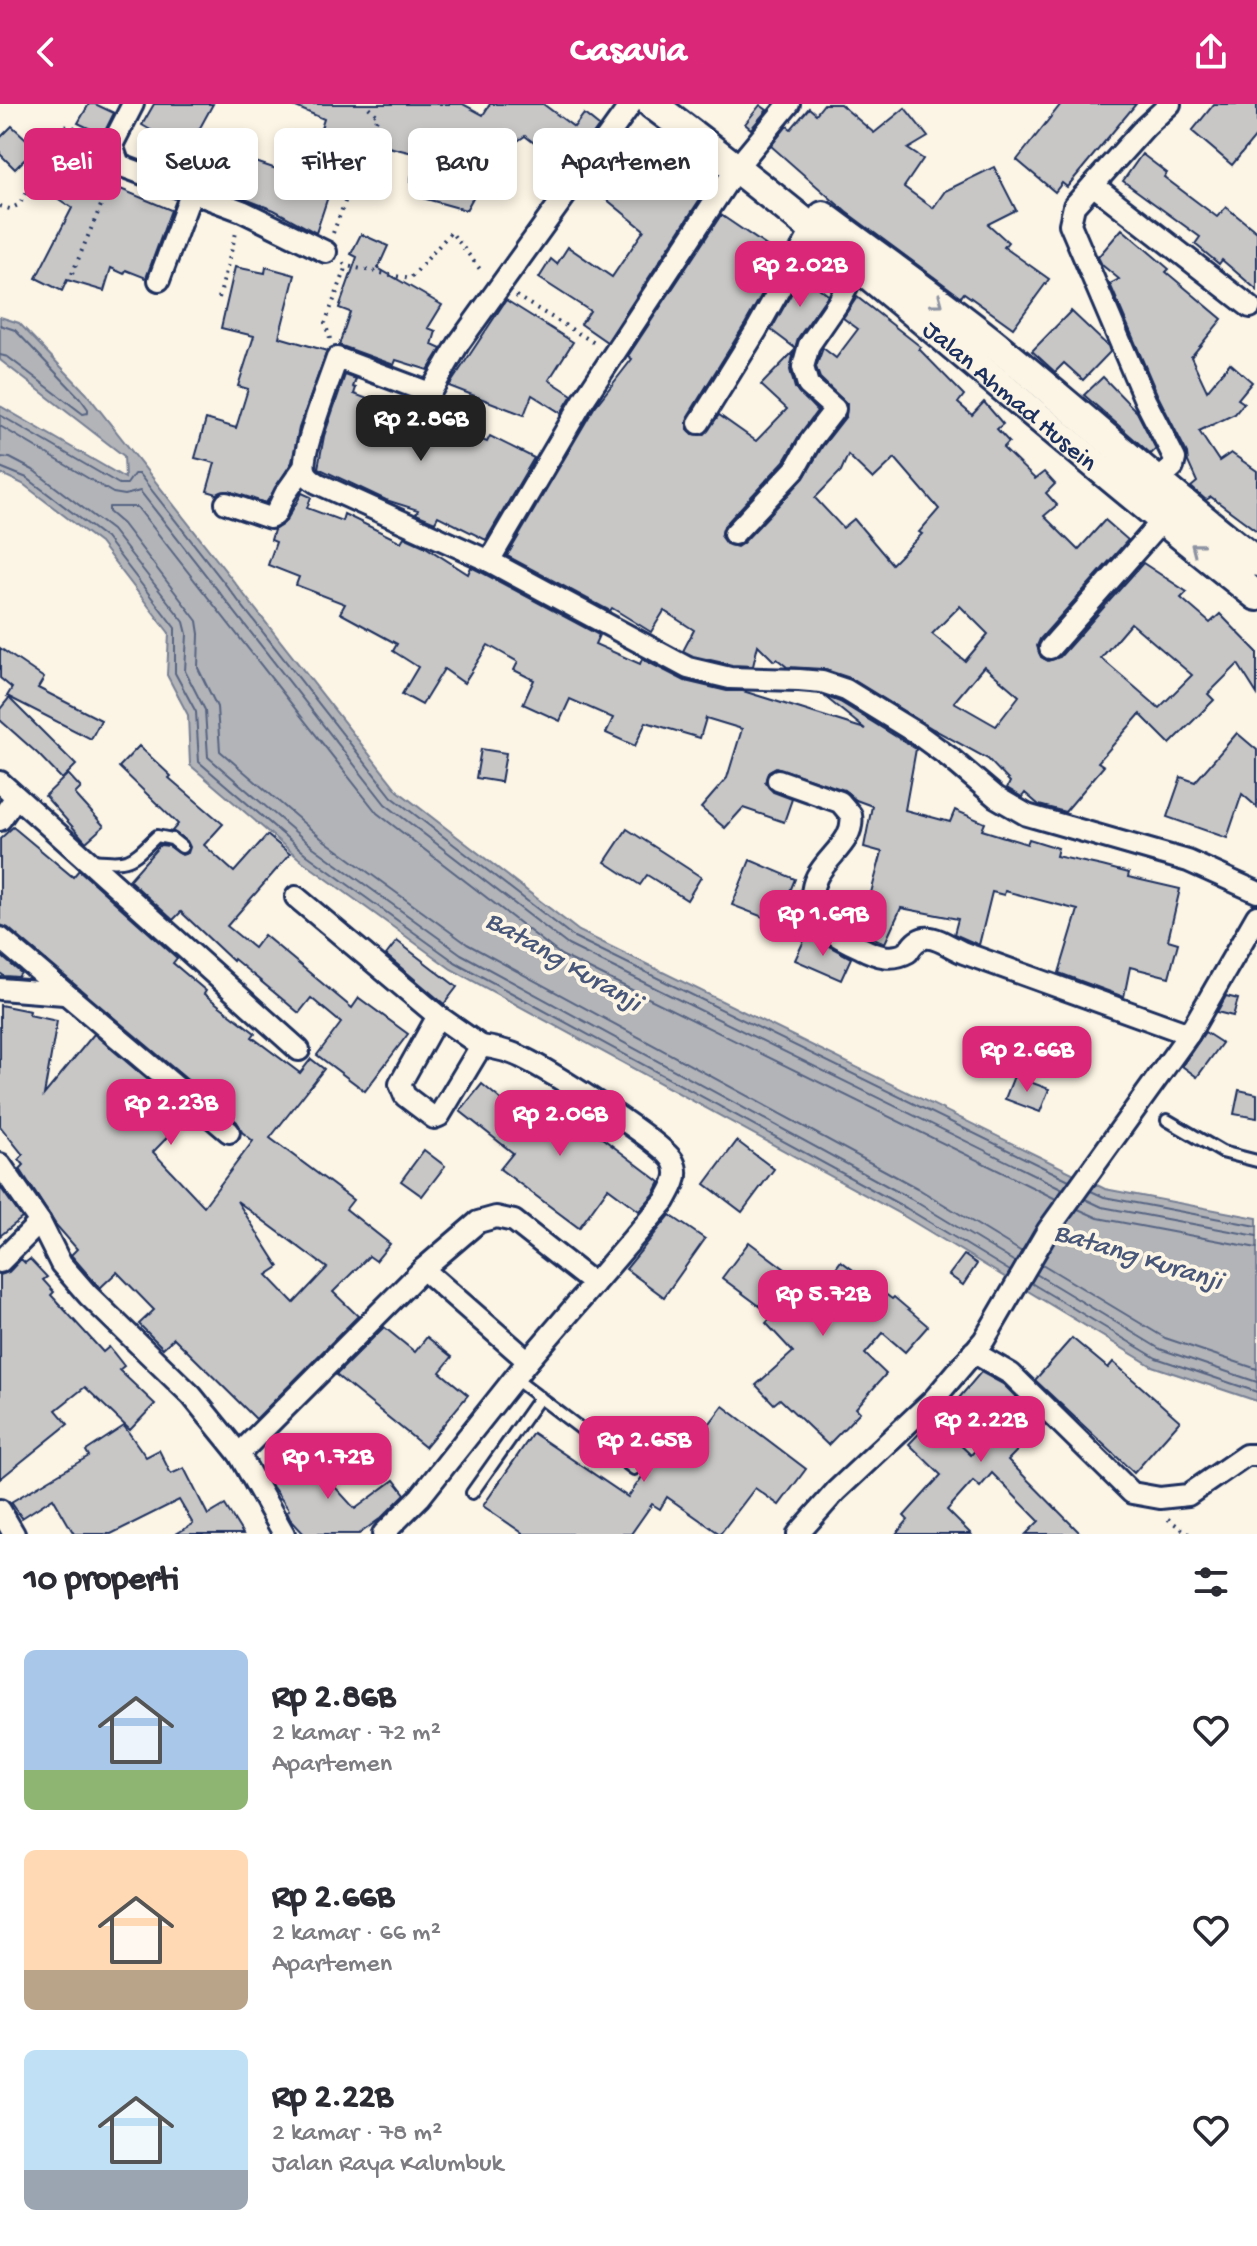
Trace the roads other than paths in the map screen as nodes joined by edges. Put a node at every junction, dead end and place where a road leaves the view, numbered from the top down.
1 (133, 104) edge
2 (631, 104) edge
3 (652, 104) edge
4 (674, 104) edge
5 (789, 104) edge
6 (1170, 104) edge
7 (741, 162) junction
8 (137, 172) edge
9 (1093, 185) junction
10 (189, 200) edge
11 (209, 200) edge
12 (813, 229) junction
13 (326, 252) road end
14 (857, 268) junction
15 (159, 280) dead end
16 (1250, 307) dead end
17 (699, 423) dead end
18 (304, 467) junction
19 (1158, 480) junction
20 (226, 503) dead end
21 (1162, 521) junction
22 (734, 534) dead end
23 (489, 561) junction
24 (1257, 562) edge
25 (1257, 596) edge
26 (1050, 648) dead end
27 (778, 780) dead end
28 (0, 782) edge
29 (16, 797) junction
30 (0, 820) edge
31 (182, 847) dead end
32 (85, 859) junction
33 (1257, 892) edge
34 (296, 897) dead end
35 (1257, 916) edge
36 (0, 938) edge
37 (0, 989) edge
38 (64, 994) junction
39 (438, 1016) junction
40 (1189, 1034) junction
41 (481, 1046) junction
42 (299, 1050) dead end
43 (1167, 1120) dead end
44 (229, 1132) dead end
45 (1257, 1161) edge
46 (0, 1164) edge
47 (40, 1222) junction
48 (0, 1262) edge
49 (423, 1269) junction
50 (594, 1284) junction
51 (978, 1346) junction
52 (528, 1361) junction
53 (514, 1378) junction
54 (540, 1397) junction
55 (239, 1454) junction
56 (1257, 1455) edge
57 (634, 1469) dead end
58 (472, 1493) dead end
59 (0, 1510) edge
60 (12, 1533) edge
61 (284, 1534) edge
62 (383, 1534) edge
63 (798, 1534) edge

1 - 8 street
2 - 18 street
3 - 7 main road, Jalan Ahmad Husein
4 - 7 main road, Jalan Ahmad Husein
5 - 7 street
6 - 9 street
7 - 12 main road, Jalan Ahmad Husein
7 -> 19 main road, Jalan Ahmad Husein
7 - 23 street
9 - 16 street
9 - 19 street
10 - 15 street
11 - 13 street
12 - 14 main road, Jalan Ahmad Husein
12 - 17 street
14 - 21 main road, Jalan Ahmad Husein
14 - 22 street
18 - 20 street
18 - 23 street
19 - 24 main road, Jalan Ahmad Husein
25 -> 21 main road, Jalan Ahmad Husein
21 - 26 street
23 - 33 street
27 - 40 street
28 - 29 street
29 - 30 street
29 - 32 street
31 - 32 lane
32 - 42 street
34 - 39 street
35 - 40 street
36 - 38 street
37 - 38 street
38 - 44 street
39 - 41 street
39 - 41 street
40 - 51 street
41 - 50 street
43 - 45 lane
46 - 47 street
47 - 48 street
47 - 55 street
49 - 50 street
49 - 52 street
49 - 55 street
50 - 52 street
51 - 56 street
51 - 63 street
52 - 53 street
53 - 54 lane
53 - 62 street
54 - 57 lane
54 - 58 lane
55 - 61 street
59 - 60 street

